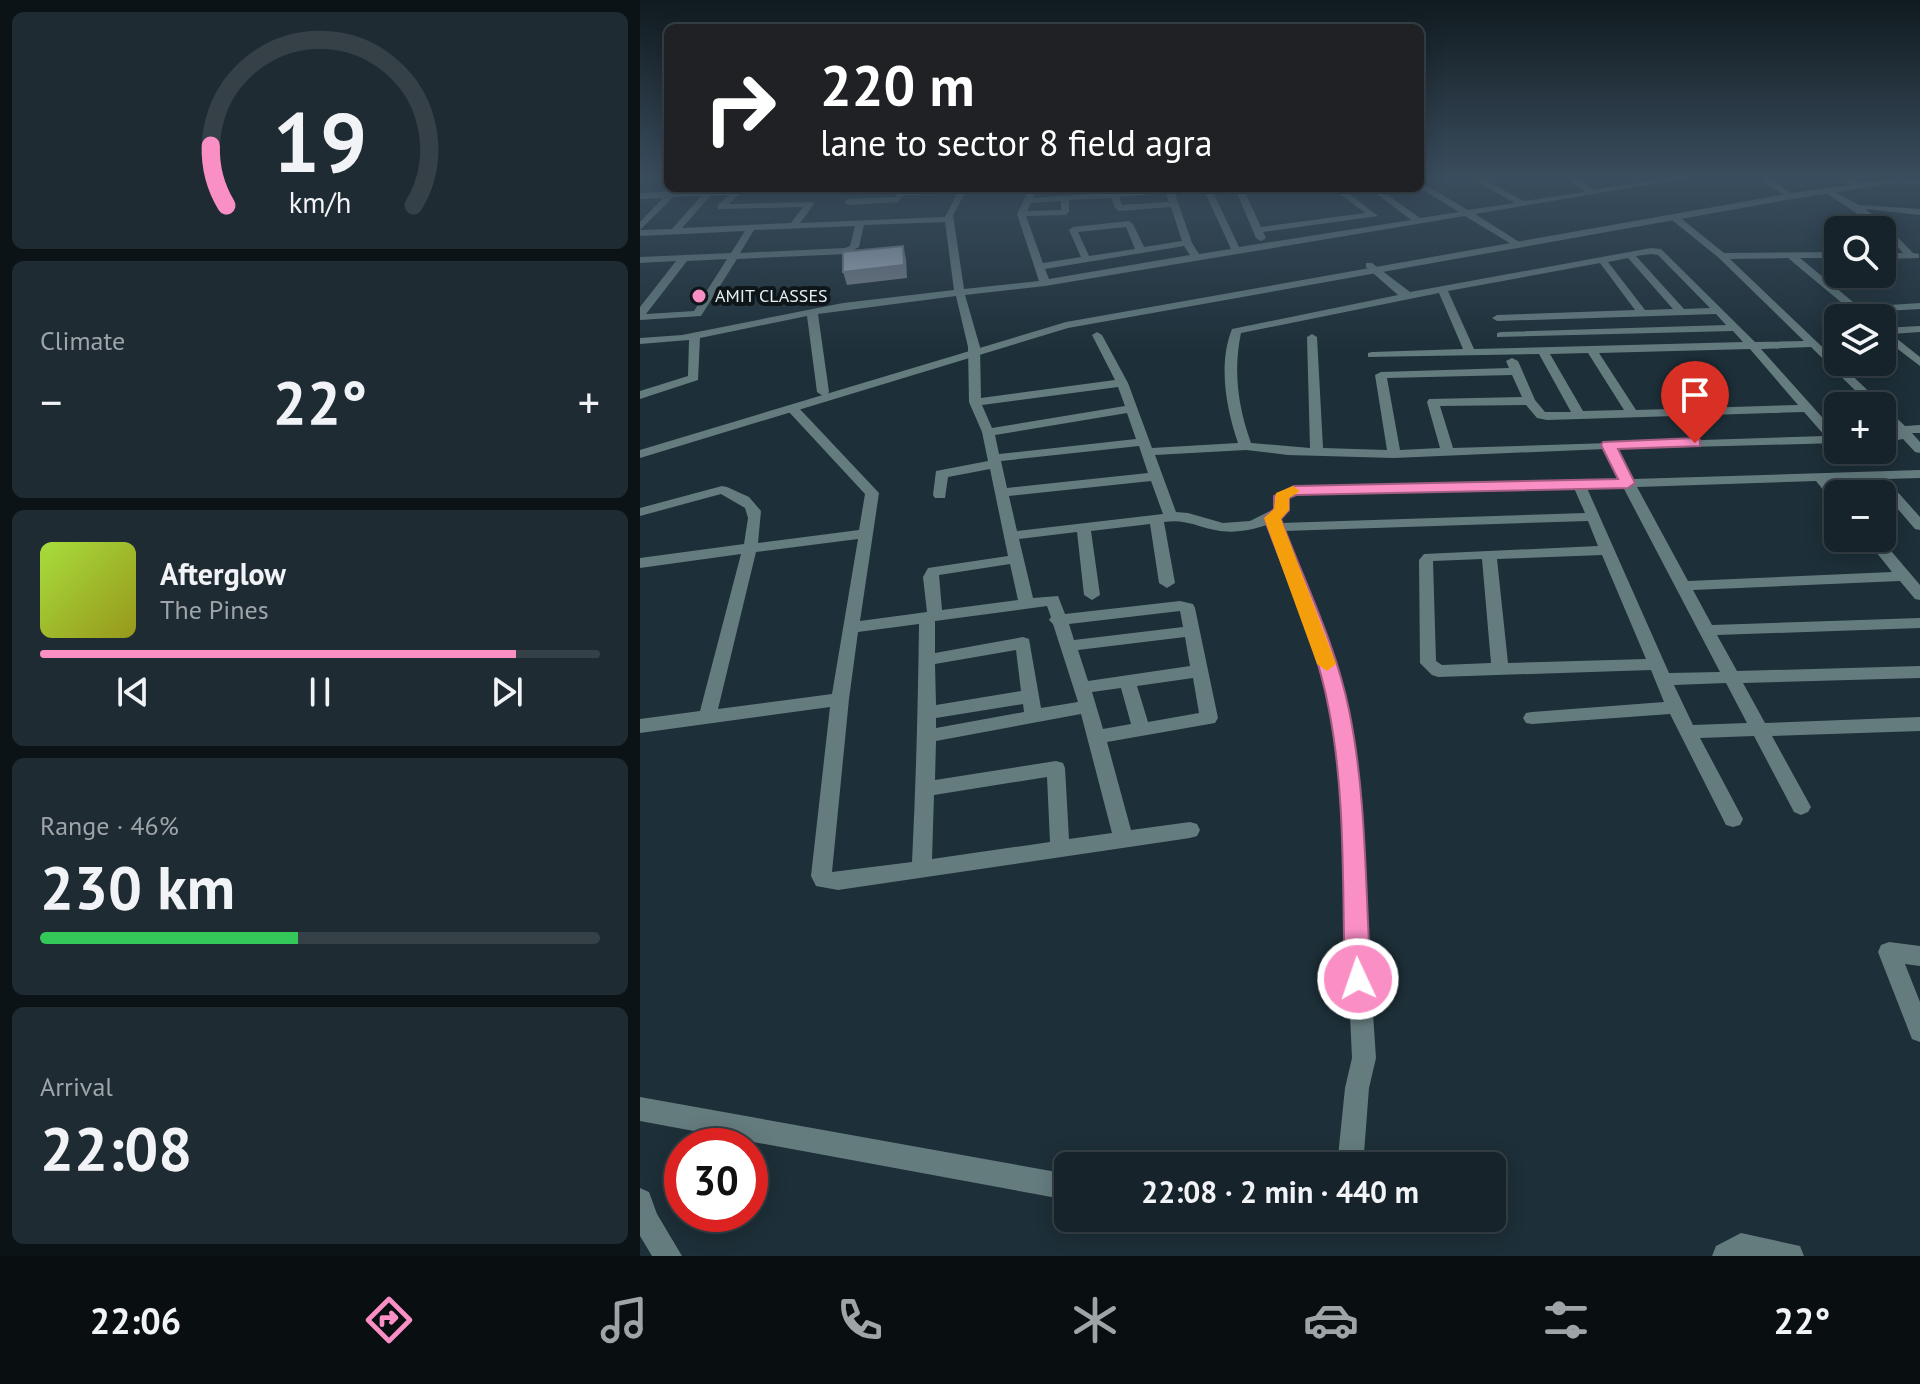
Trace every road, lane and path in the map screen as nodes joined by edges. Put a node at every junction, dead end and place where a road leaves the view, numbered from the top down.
1 (746, 237) edge
2 (857, 237) edge
3 (951, 237) edge
4 (1029, 237) edge
5 (1076, 237) edge
6 (1135, 237) edge
7 (1185, 237) edge
8 (1230, 237) edge
9 (1260, 237) edge
10 (1326, 237) edge
11 (1503, 237) edge
12 (1550, 237) edge
13 (1555, 237) edge
14 (1698, 237) edge
15 (1896, 237) edge
16 (1187, 243) junction
17 (1514, 243) junction
18 (1265, 246) junction
19 (1236, 250) junction
20 (1141, 251) junction
21 (734, 255) junction
22 (1630, 255) junction
23 (1790, 255) junction
24 (1824, 255) edge
25 (1722, 256) junction
26 (1915, 256) edge
27 (1196, 257) junction
28 (684, 258) junction
29 (1086, 259) junction
30 (640, 260) edge
31 (1602, 260) junction
32 (1039, 267) junction
33 (1373, 267) junction
34 (1045, 283) junction
35 (1442, 289) junction
36 (960, 294) junction
37 (1412, 295) junction
38 (1849, 304) edge
39 (1920, 306) edge
40 (1896, 308) edge
41 (812, 311) junction
42 (1717, 311) junction
43 (1682, 313) junction
44 (697, 314) junction
45 (1643, 314) junction
46 (640, 315) edge
47 (1497, 318) dead end
48 (1733, 328) junction
49 (1920, 329) edge
50 (1896, 330) edge
51 (695, 335) junction
52 (1097, 335) dead end
53 (1501, 335) dead end
54 (1312, 337) dead end
55 (682, 338) junction
56 (640, 341) edge
57 (1896, 341) edge
58 (1815, 344) junction
59 (1752, 345) junction
60 (1592, 350) junction
61 (973, 351) junction
62 (1543, 352) junction
63 (1470, 353) junction
64 (1508, 353) junction
65 (1914, 353) edge
66 (1372, 355) dead end
67 (1920, 363) edge
68 (1516, 371) junction
69 (1122, 383) junction
70 (823, 392) junction
71 (1864, 392) edge
72 (640, 395) edge
73 (1529, 401) junction
74 (975, 402) junction
75 (1809, 408) junction
76 (793, 409) junction
77 (1131, 409) junction
78 (1633, 414) junction
79 (1580, 416) junction
80 (1896, 424) edge
81 (1824, 425) edge
82 (1920, 429) edge
83 (1902, 430) junction
84 (988, 432) junction
85 (1896, 438) edge
86 (1824, 439) edge
87 (640, 444) edge
88 (1608, 445) junction
89 (1246, 446) junction
90 (1145, 447) junction
91 (1920, 449) edge
92 (1317, 452) junction
93 (1448, 453) junction
94 (640, 454) edge
95 (1394, 454) junction
96 (994, 461) junction
97 (1920, 474) edge
98 (1875, 475) junction
99 (1156, 476) junction
100 (1820, 477) junction
101 (1824, 482) edge
102 (1628, 483) junction
103 (1579, 484) junction
104 (1002, 493) junction
105 (940, 495) dead end
106 (640, 512) edge
107 (1164, 517) junction
108 (1592, 517) junction
109 (1274, 523) junction
110 (1920, 526) edge
111 (1083, 527) junction
112 (864, 534) junction
113 (1011, 536) junction
114 (750, 548) junction
115 (1607, 550) junction
116 (1884, 552) edge
117 (1489, 555) junction
118 (1016, 559) junction
119 (640, 563) edge
120 (1904, 576) junction
121 (1167, 583) dead end
122 (1684, 586) junction
123 (1092, 595) dead end
124 (1920, 595) edge
125 (1026, 603) junction
126 (931, 617) junction
127 (1057, 620) junction
128 (1920, 623) edge
129 (850, 628) junction
130 (1708, 630) junction
131 (1191, 631) junction
132 (1067, 646) junction
133 (927, 660) junction
134 (1500, 668) junction
135 (1199, 671) junction
136 (1660, 672) junction
137 (1920, 672) edge
138 (1734, 677) junction
139 (1127, 681) junction
140 (1081, 688) junction
141 (1031, 696) junction
142 (840, 699) junction
143 (1088, 706) junction
144 (1675, 707) junction
145 (927, 713) junction
146 (1033, 716) junction
147 (707, 717) junction
148 (1532, 718) dead end
149 (1920, 724) edge
150 (640, 726) edge
151 (1141, 729) junction
152 (1761, 729) junction
153 (1688, 732) junction
154 (927, 736) junction
155 (1096, 737) junction
156 (923, 789) junction
157 (1801, 807) dead end
158 (1733, 819) dead end
159 (1190, 830) dead end
160 (1124, 840) junction
161 (1060, 850) junction
162 (922, 869) junction
163 (1920, 956) edge
164 (1920, 1031) edge
165 (640, 1109) edge
166 (1351, 1152) edge
167 (1054, 1184) edge
168 (640, 1201) edge
169 (668, 1256) edge
170 (1726, 1256) edge
171 (1790, 1256) edge

1 - 21 street
2 - 21 street
3 - 36 street
4 - 32 street
5 - 29 street
6 - 20 street
7 - 16 street
8 - 19 street
9 - 18 street
10 - 18 street
11 - 17 street
12 - 17 street
13 - 17 street
14 - 25 street
15 - 26 street
16 - 20 street
16 - 27 street
17 - 33 street
18 - 19 street
19 - 27 street
20 - 29 street
21 - 28 street
21 - 44 street
22 - 31 street
22 - 42 street
22 - 43 street
23 - 24 street
23 - 25 street
23 - 38 street
25 - 58 street
27 - 34 street
28 - 30 street
28 - 46 street
29 - 32 street
31 - 35 street
31 - 45 street
32 - 34 street
33 - 37 street
33 - 61 street
34 - 36 street
35 - 37 street
35 - 63 street
36 - 41 street
36 - 61 street
37 - 89 street
39 - 40 street
41 - 51 street
41 - 70 street
42 - 43 street
42 - 48 street
43 - 45 street
44 - 46 street
44 - 55 street
45 - 47 street
48 - 53 street
48 - 59 street
49 - 50 street
51 - 55 street
51 - 72 street
52 - 69 street
54 - 92 street
55 - 56 street
57 - 65 street
58 - 59 street
58 - 71 street
59 - 60 street
59 - 75 street
60 - 62 street
60 - 78 street
61 - 70 street
61 - 74 street
61 - 76 street
62 - 64 street
62 - 79 street
63 - 64 street
63 - 66 street
64 - 68 street
65 - 67 street
68 - 73 street
68 - 95 street
69 - 74 street
69 - 77 street
70 - 87 street
73 - 79 street
73 - 93 street
74 - 84 street
75 - 78 street
75 - 81 street
76 - 94 street
76 - 112 street
77 - 84 street
77 - 90 street
78 - 79 street
80 - 83 street
82 - 83 street
83 - 85 street
83 - 91 street
84 - 96 street
86 - 88 street
88 - 93 street
88 - 102 street
89 - 90 street
89 - 92 street
90 - 96 street
90 - 99 street
92 - 95 street
93 - 95 street
96 - 104 street
96 - 105 street
97 - 98 street
98 - 100 street
98 - 110 street
99 - 104 street
99 - 107 street
100 - 101 street
100 - 102 street
102 - 103 street
102 - 122 street
103 - 108 street
103 - 109 street
104 - 113 street
106 - 114 street
107 - 109 street
107 - 111 street
107 - 121 street
108 - 109 street
108 - 115 street
109 - 166 street
111 - 113 street
111 - 123 street
112 - 114 street
112 - 129 street
113 - 118 street
114 - 119 street
114 - 147 street
115 - 117 street
115 - 136 street
116 - 120 street
117 - 134 street
117 - 134 street
118 - 125 street
118 - 126 street
120 - 122 street
120 - 124 street
122 - 130 street
125 - 126 street
125 - 127 street
126 - 129 street
126 - 133 street
127 - 131 street
127 - 132 street
128 - 130 street
129 - 142 street
130 - 138 street
131 - 132 street
131 - 135 street
132 - 140 street
133 - 141 street
133 - 145 street
134 - 136 street
135 - 139 street
135 - 151 street
136 - 138 street
136 - 144 street
137 - 138 street
138 - 152 street
139 - 140 street
139 - 151 street
140 - 143 street
141 - 145 street
141 - 146 street
142 - 147 street
142 - 162 street
143 - 146 street
143 - 155 street
144 - 148 street
144 - 153 street
145 - 154 street
146 - 154 street
147 - 150 street
149 - 152 street
151 - 155 street
152 - 153 street
152 - 157 street
153 - 158 street
154 - 156 street
155 - 160 street
156 - 161 street
156 - 162 street
159 - 160 street
160 - 161 street
161 - 162 street
163 - 164 street
165 - 167 street
168 - 169 street
170 - 171 street

